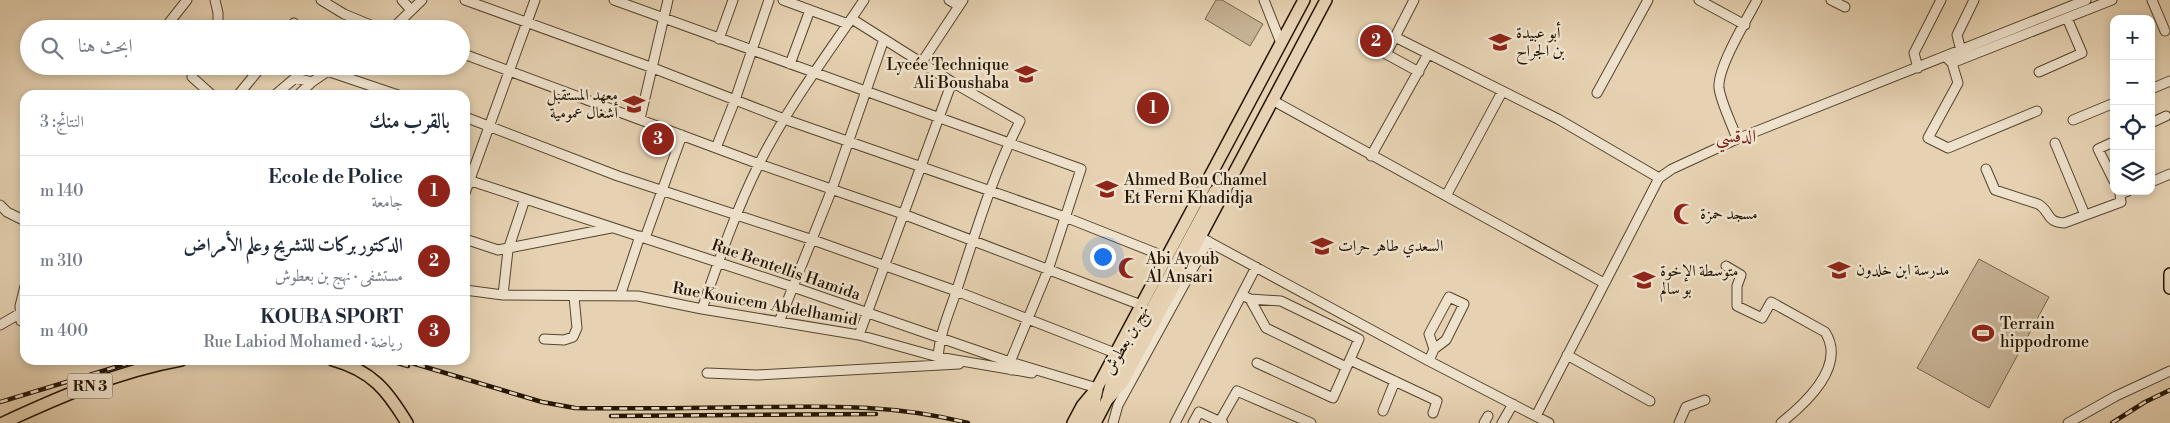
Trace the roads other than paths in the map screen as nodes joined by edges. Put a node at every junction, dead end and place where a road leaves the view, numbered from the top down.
1 (187, 0) edge
2 (215, 0) edge
3 (321, 0) edge
4 (402, 0) edge
5 (422, 0) edge
6 (465, 0) edge
7 (535, 0) edge
8 (614, 0) edge
9 (668, 0) edge
10 (733, 0) edge
11 (769, 0) edge
12 (783, 0) edge
13 (864, 0) edge
14 (949, 0) edge
15 (1304, 0) edge
16 (1312, 0) edge
17 (1318, 0) edge
18 (1326, 0) edge
19 (1414, 0) edge
20 (1648, 0) edge
21 (1699, 0) edge
22 (1757, 0) edge
23 (1831, 0) edge
24 (1941, 0) edge
25 (1974, 0) edge
26 (2086, 0) edge
27 (2112, 0) edge
28 (2152, 0) edge
29 (1263, 2) edge
30 (961, 3) edge
31 (1845, 7) dead end
32 (411, 10) junction
33 (810, 10) junction
34 (2067, 18) junction
35 (664, 19) junction
36 (171, 20) edge
37 (218, 20) edge
38 (358, 20) edge
39 (401, 20) edge
40 (850, 21) junction
41 (527, 22) junction
42 (1744, 25) junction
43 (2165, 31) dead end
44 (1395, 37) junction
45 (719, 39) junction
46 (884, 39) junction
47 (1281, 43) junction
48 (1961, 50) junction
49 (752, 51) junction
50 (1428, 54) junction
51 (470, 56) edge
52 (1949, 60) junction
53 (922, 62) junction
54 (790, 64) junction
55 (653, 68) junction
56 (1918, 68) junction
57 (509, 71) junction
58 (1419, 72) junction
59 (2039, 72) dead end
60 (814, 73) junction
61 (193, 75) edge
62 (255, 75) edge
63 (322, 75) edge
64 (346, 75) edge
65 (2170, 81) edge
66 (312, 82) junction
67 (952, 82) junction
68 (2155, 87) edge
69 (206, 90) edge
70 (242, 90) edge
71 (281, 90) edge
72 (303, 90) edge
73 (385, 90) edge
74 (865, 91) junction
75 (1502, 92) junction
76 (1596, 93) dead end
77 (735, 100) junction
78 (1272, 100) junction
79 (2111, 105) edge
80 (2037, 111) dead end
81 (2166, 116) dead end
82 (938, 117) junction
83 (784, 118) junction
84 (470, 119) edge
85 (640, 119) junction
86 (2073, 120) dead end
87 (2155, 121) edge
88 (490, 126) junction
89 (682, 135) junction
90 (1737, 139) junction
91 (848, 140) junction
92 (1009, 143) junction
93 (2055, 143) dead end
94 (2110, 145) edge
95 (716, 148) junction
96 (1372, 156) junction
97 (759, 164) junction
98 (920, 166) junction
99 (1986, 168) dead end
100 (470, 173) edge
101 (2110, 173) edge
102 (2170, 174) edge
103 (1659, 178) junction
104 (2155, 180) edge
105 (470, 181) edge
106 (662, 189) junction
107 (832, 190) junction
108 (990, 191) junction
109 (2122, 195) edge
110 (1446, 196) junction
111 (525, 200) junction
112 (0, 205) edge
113 (903, 214) junction
114 (737, 215) junction
115 (2084, 216) junction
116 (20, 218) edge
117 (1066, 218) junction
118 (611, 228) junction
119 (642, 237) junction
120 (1204, 239) junction
121 (813, 240) junction
122 (470, 241) edge
123 (973, 241) junction
124 (508, 250) junction
125 (1166, 257) junction
126 (718, 262) junction
127 (885, 266) junction
128 (1726, 266) dead end
129 (1256, 267) junction
130 (1048, 270) junction
131 (2170, 274) edge
132 (1604, 283) junction
133 (793, 287) junction
134 (2170, 288) edge
135 (470, 291) edge
136 (956, 291) junction
137 (502, 295) junction
138 (620, 296) junction
139 (574, 297) junction
140 (1246, 298) junction
141 (1141, 304) junction
142 (20, 309) edge
143 (702, 309) junction
144 (19, 314) junction
145 (868, 314) junction
146 (20, 317) edge
147 (1028, 319) junction
148 (779, 322) junction
149 (0, 324) edge
150 (859, 335) junction
151 (939, 338) junction
152 (544, 339) dead end
153 (1434, 349) junction
154 (1117, 351) junction
155 (1567, 355) junction
156 (938, 357) junction
157 (1429, 361) junction
158 (974, 363) junction
159 (1257, 363) dead end
160 (1348, 363) junction
161 (163, 365) edge
162 (352, 365) edge
163 (1011, 366) junction
164 (2170, 371) edge
165 (707, 373) dead end
166 (1395, 381) junction
167 (1097, 388) junction
168 (1107, 400) junction
169 (1705, 400) dead end
170 (1650, 401) dead end
171 (1514, 404) junction
172 (1383, 411) dead end
173 (1433, 413) dead end
174 (1536, 416) junction
175 (1097, 418) edge
176 (1222, 422) edge
177 (2, 423) edge
178 (407, 423) edge
179 (1073, 423) edge
180 (1083, 423) edge
181 (1113, 423) edge
182 (1175, 423) edge
183 (1193, 423) edge
184 (1311, 423) edge
185 (1502, 423) edge
186 (1549, 423) edge
187 (1679, 423) edge
188 (1781, 423) edge
189 (2068, 423) edge

1 - 36 street
2 - 37 street
3 - 38 street
4 - 32 street
5 - 32 street
6 - 41 street
7 - 41 street
8 - 35 street
9 - 35 street
10 - 45 street
11 - 49 street
12 - 33 street
13 - 40 street
14 - 30 street
15 - 47 main road, نهج بن بعطوش
16 - 154 main road
17 - 168 main road, نهج بن بعطوش
18 - 78 main road, نهج بن بعطوش
19 - 44 street
20 - 76 street
21 - 42 street
22 - 42 street
23 - 31 street
24 - 56 street
25 - 48 street
26 - 48 street
27 - 34 street
28 - 43 street
29 - 47 street
30 - 53 street
32 - 39 street
33 - 40 street
33 - 54 street
34 - 52 street
34 - 59 street
35 - 45 street
35 - 55 street
40 - 46 street
40 - 60 street
41 - 55 street
41 - 57 street
42 - 90 street
44 - 50 street
44 - 58 street
45 - 49 street
46 - 53 street
46 - 74 street
47 - 125 main road, نهج بن بعطوش
48 - 52 street
49 - 54 street
49 - 77 street
50 - 58 street
50 - 75 street
51 - 57 street
52 - 56 street
52 - 80 street
53 - 67 street
54 - 60 street
55 - 77 street
55 - 85 street
56 - 90 street
57 - 85 street
57 - 88 street
58 - 96 street
60 - 74 street
60 - 83 street
61 - 69 street
62 - 70 street
63 - 66 street
64 - 73 street
65 - 68 street
66 - 71 street
66 - 72 street
67 - 82 street
67 - 92 street
74 - 82 street
74 - 91 street
75 - 103 street
75 - 110 street
77 - 83 street
77 - 95 street
78 - 96 street
78 - 120 main road, نهج بن بعطوش
79 - 86 street
81 - 87 street
82 - 92 street
82 - 98 street
83 - 91 street
83 - 97 street
84 - 88 street
85 - 89 street
88 - 100 street
88 - 106 street
89 - 95 street
89 - 106 street
90 - 103 street
91 - 98 street
91 - 107 street
92 - 108 street
92 - 117 street
93 - 115 street
94 - 101 street
95 - 97 street
96 - 110 street
97 - 107 street
97 - 114 street
98 - 108 street
98 - 113 street
99 - 115 street
102 - 104 street
103 - 132 street
105 - 111 street, Rue Bentellis Hamida
106 - 114 street
106 - 119 street
107 - 113 street
107 - 121 street
108 - 117 street
108 - 123 street
109 - 115 street
110 - 132 street
111 - 118 street, Rue Bentellis Hamida
111 - 124 street
112 - 116 street
113 - 123 street
113 - 127 street
114 - 121 street
114 - 126 street
117 - 125 street
117 - 130 street
118 - 119 street, Rue Bentellis Hamida
118 - 124 street
119 - 126 street, Rue Bentellis Hamida
119 - 138 street
120 - 129 street
120 - 168 main road, نهج بن بعطوش
120 - 181 street
121 - 127 street
121 - 133 street
122 - 124 street
123 - 130 street
123 - 136 street
124 - 137 street
125 - 141 main road, نهج بن بعطوش
126 - 133 street, Rue Bentellis Hamida
126 - 143 street
127 - 136 street
127 - 145 street
128 - 188 street
129 - 140 street
129 - 157 street
130 - 141 street
130 - 147 street
131 - 134 main road
132 - 155 street
133 - 145 street, Rue Bentellis Hamida
133 - 148 street
135 - 137 street, Rue Kouicem Abdelhamid
136 - 147 street
136 - 151 street
137 - 139 street, Rue Kouicem Abdelhamid
138 - 139 street, Rue Kouicem Abdelhamid
138 - 143 street, Rue Kouicem Abdelhamid
139 - 152 street
140 - 160 street
140 - 160 street
140 - 182 street
141 - 154 main road, نهج بن بعطوش
142 - 144 street
143 - 148 street, Rue Kouicem Abdelhamid
144 - 146 street
144 - 149 street
145 - 150 street
145 - 151 street, Rue Bentellis Hamida
147 - 154 street
147 - 163 street
148 - 150 street, Rue Kouicem Abdelhamid
150 - 156 street, Rue Kouicem Abdelhamid
151 - 156 street
151 - 163 street, Rue Bentellis Hamida
153 - 153 street
153 - 157 street
154 - 167 main road
155 - 170 street
155 - 174 street
156 - 158 street, Rue Kouicem Abdelhamid
157 - 171 street
158 - 163 street, Rue Kouicem Abdelhamid
158 - 165 street
159 - 160 street
160 - 166 street
161 - 177 main road, RN 3
162 - 178 main road
163 - 167 street, Rue Kouicem Abdelhamid
164 - 189 street
166 - 172 street
166 - 173 street
167 - 179 main road
167 - 180 main road
168 - 175 main road
169 - 187 street
171 - 174 street
171 - 185 street
174 - 186 street
175 - 181 street
176 - 183 street
176 - 184 street

